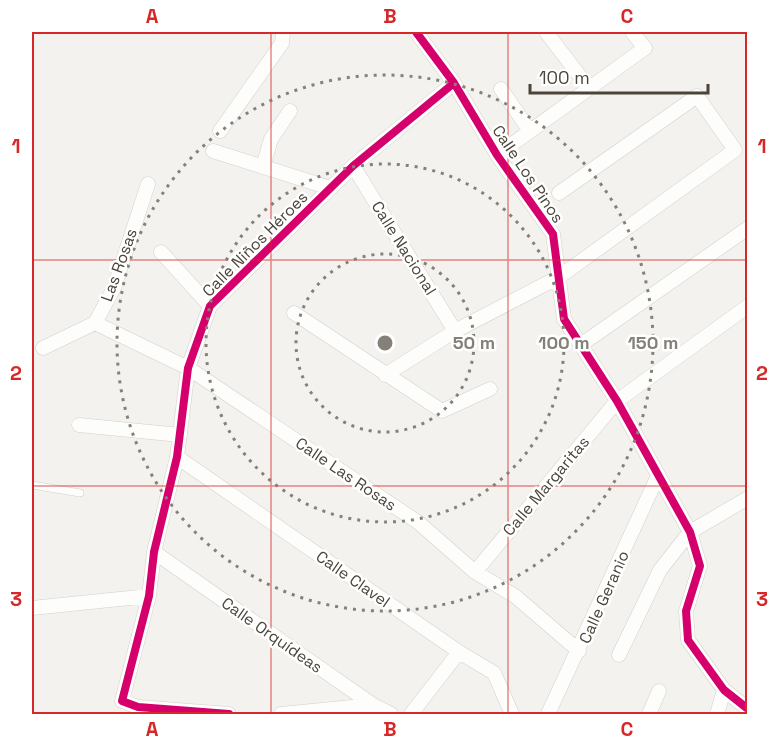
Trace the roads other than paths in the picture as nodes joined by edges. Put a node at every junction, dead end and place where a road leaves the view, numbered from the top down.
1 (283, 32) edge
2 (416, 32) edge
3 (546, 32) edge
4 (632, 32) edge
5 (454, 83) junction
6 (501, 88) dead end
7 (589, 88) junction
8 (290, 111) dead end
9 (220, 131) dead end
10 (530, 131) junction
11 (213, 152) dead end
12 (497, 154) junction
13 (353, 166) junction
14 (263, 167) junction
15 (148, 184) dead end
16 (330, 188) junction
17 (559, 193) dead end
18 (746, 232) edge
19 (161, 252) dead end
20 (559, 277) junction
21 (210, 306) junction
22 (747, 306) edge
23 (294, 313) dead end
24 (95, 323) junction
25 (454, 331) junction
26 (582, 345) junction
27 (43, 348) dead end
28 (188, 368) junction
29 (385, 375) junction
30 (490, 389) dead end
31 (617, 401) junction
32 (79, 425) dead end
33 (180, 435) junction
34 (177, 457) junction
35 (657, 478) junction
36 (32, 485) edge
37 (80, 494) dead end
38 (747, 498) edge
39 (690, 532) junction
40 (154, 552) junction
41 (475, 572) junction
42 (149, 596) junction
43 (32, 608) edge
44 (579, 651) junction
45 (459, 652) junction
46 (619, 655) dead end
47 (724, 690) junction
48 (659, 691) dead end
49 (373, 705) junction
50 (747, 709) edge
51 (138, 711) edge
52 (189, 712) edge
53 (229, 714) edge
54 (281, 714) edge
55 (391, 714) edge
56 (411, 714) edge
57 (512, 714) edge
58 (548, 714) edge
59 (649, 714) edge
60 (717, 714) edge

1 - 9 street
2 - 5 street, Calle Los Pinos
3 - 7 street
4 - 7 street
5 - 12 street, Calle Los Pinos
5 - 13 street, Calle Niños Héroes
6 - 10 street
7 - 10 street
8 - 14 street
10 - 12 street
11 - 14 street
12 - 20 street, Calle Los Pinos
13 - 16 street, Calle Niños Héroes
13 - 25 street, Calle Nacional
14 - 16 street
15 - 24 street, Las Rosas
16 - 21 street, Calle Niños Héroes
17 - 20 street
18 - 26 street
19 - 21 street
20 - 25 street
20 - 26 street, Calle Los Pinos
21 - 28 street, Calle Niños Héroes
22 - 31 street, Calle Margaritas
23 - 29 street
24 - 27 street, Las Rosas
24 - 28 street, Calle Las Rosas
25 - 29 street
26 - 31 street, Calle Los Pinos
28 - 33 street, Calle Niños Héroes
28 - 41 street, Calle Las Rosas
29 - 30 street
31 - 35 street, Calle Los Pinos
31 - 41 street, Calle Margaritas
32 - 33 street
33 - 34 street, Calle Niños Héroes
34 - 40 street, Calle Niños Héroes
34 - 45 street, Calle Clavel
35 - 39 street, Calle Los Pinos
35 - 44 street, Calle Geranio
36 - 37 lane
38 - 39 street
39 - 46 street
39 - 47 street, Calle Los Pinos
40 - 42 street, Calle Niños Héroes
40 - 49 street, Calle Orquídeas
41 - 44 street, Calle Las Rosas
42 - 43 street
42 - 51 street, Calle Niños Héroes
44 - 58 street, Calle Geranio
45 - 56 street
45 - 57 street, Calle Clavel
47 - 50 street, Calle Los Pinos
47 - 60 street
48 - 59 street
49 - 54 street
49 - 55 street, Calle Orquídeas
51 - 52 street
52 - 53 street

